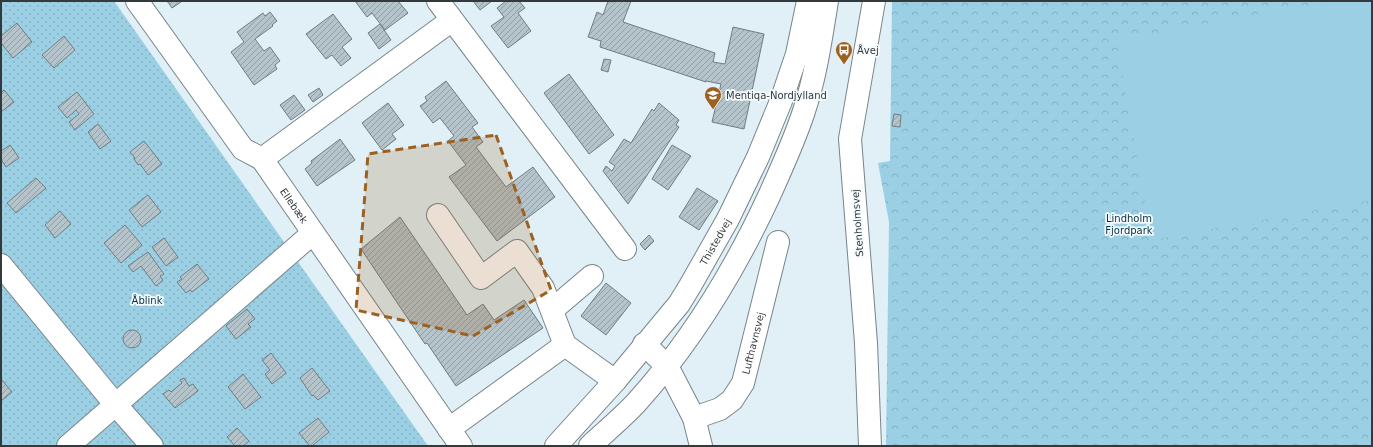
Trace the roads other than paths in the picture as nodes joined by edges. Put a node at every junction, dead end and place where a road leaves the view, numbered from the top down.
1 (137, 1) edge
2 (438, 1) edge
3 (808, 1) edge
4 (826, 1) edge
5 (874, 1) edge
6 (452, 20) junction
7 (262, 159) junction
8 (438, 215) dead end
9 (313, 232) junction
10 (778, 242) dead end
11 (625, 250) dead end
12 (1, 265) edge
13 (592, 276) dead end
14 (552, 310) junction
15 (644, 344) junction
16 (565, 345) junction
17 (667, 366) junction
18 (616, 381) junction
19 (115, 404) junction
20 (694, 418) junction
21 (455, 437) edge
22 (68, 446) edge
23 (152, 446) edge
24 (556, 446) edge
25 (590, 446) edge
26 (701, 446) edge
27 (870, 446) edge

1 - 7 street
2 - 6 street
3 - 15 street, Thistedvej
4 - 17 street
5 - 27 street, Stenholmsvej
6 - 7 street
6 - 11 street
7 - 9 street, Ellebæk
8 - 14 street
9 - 19 street
9 - 21 street, Ellebæk
10 - 20 street, Lufthavnsvej
12 - 19 street
13 - 14 street
14 - 16 street
15 - 17 street
15 - 18 street, Thistedvej
16 - 18 street
16 - 21 street
17 - 20 street
17 - 25 street
18 - 24 street, Thistedvej
19 - 22 street
19 - 23 street
20 - 26 street

